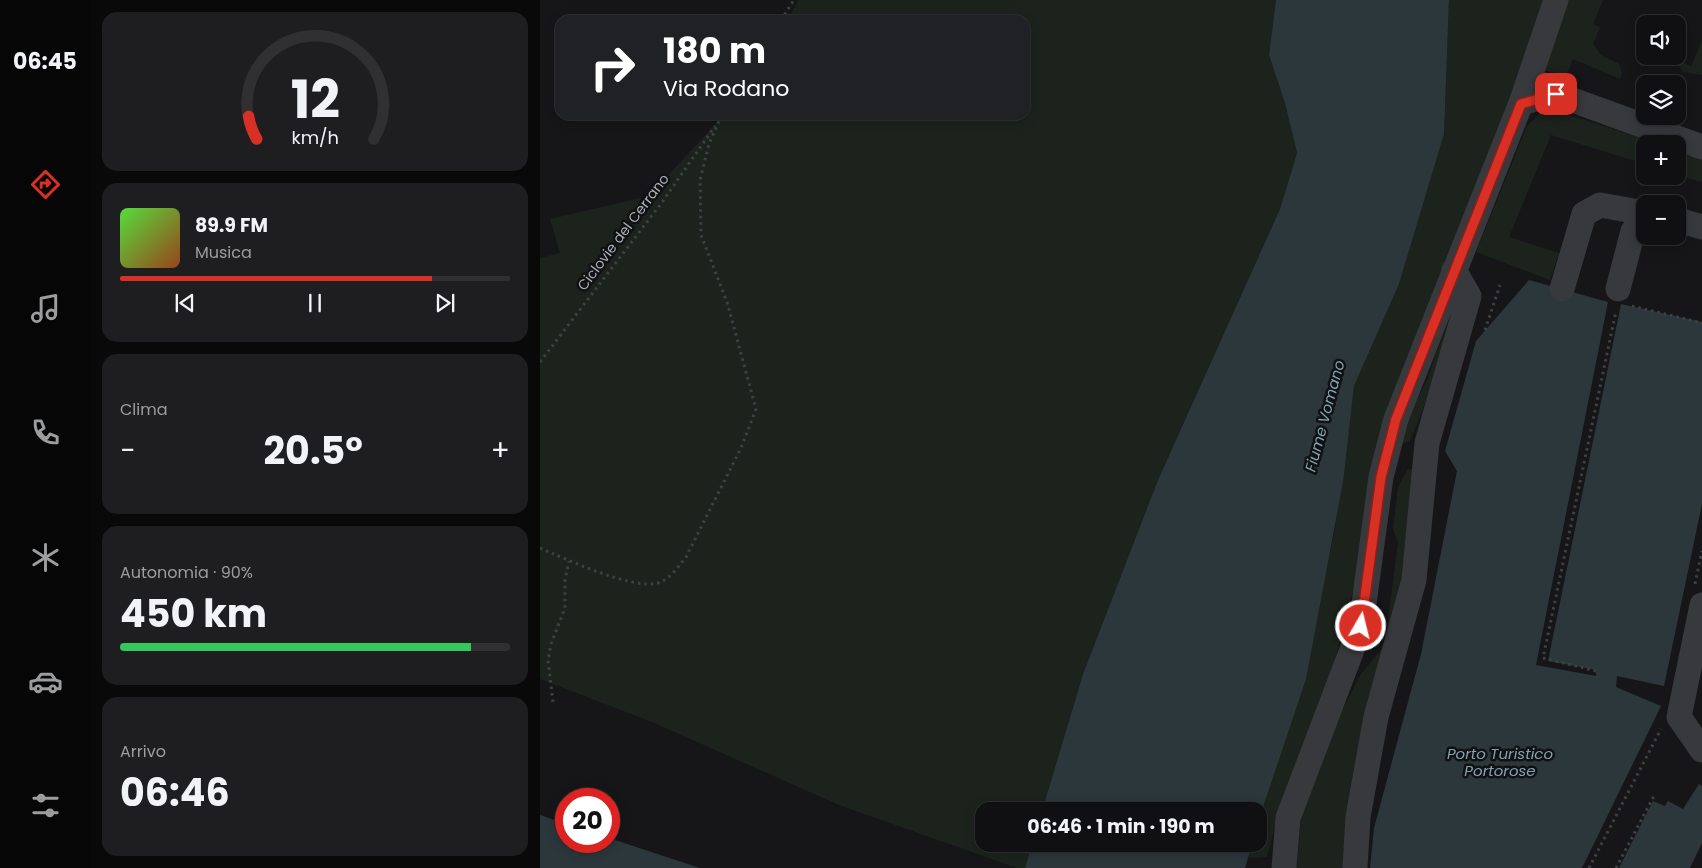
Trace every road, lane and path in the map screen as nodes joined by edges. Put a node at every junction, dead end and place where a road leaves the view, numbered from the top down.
1 (794, 0) edge
2 (1556, 0) edge
3 (784, 15) edge
4 (1521, 104) junction
5 (719, 121) joint
6 (1702, 147) edge
7 (1636, 211) edge
8 (1686, 222) edge
9 (1702, 227) edge
10 (1636, 229) edge
11 (1454, 270) junction
12 (1562, 289) dead end
13 (1621, 299) junction
14 (1702, 324) edge
15 (540, 362) edge
16 (1427, 443) junction
17 (1381, 477) junction
18 (540, 548) edge
19 (569, 561) junction
20 (1702, 605) edge
21 (1596, 671) dead end
22 (553, 702) dead end
23 (1663, 724) dead end
24 (1702, 750) edge
25 (1654, 796) dead end
26 (1284, 868) edge
27 (1354, 868) edge
28 (1589, 868) edge
29 (1616, 868) edge

1 - 3 path
2 - 4 lane
4 - 6 lane
4 - 11 lane
5 - 15 path, Ciclovie del Cerrano
5 - 19 path
7 - 12 lane
8 - 9 lane
10 - 13 lane
11 - 16 lane
11 - 17 lane
13 - 14 path
13 - 21 path
16 - 17 lane
16 - 27 lane
17 - 26 lane
18 - 19 path
19 - 22 path
20 - 24 lane
23 - 28 path
25 - 29 path

